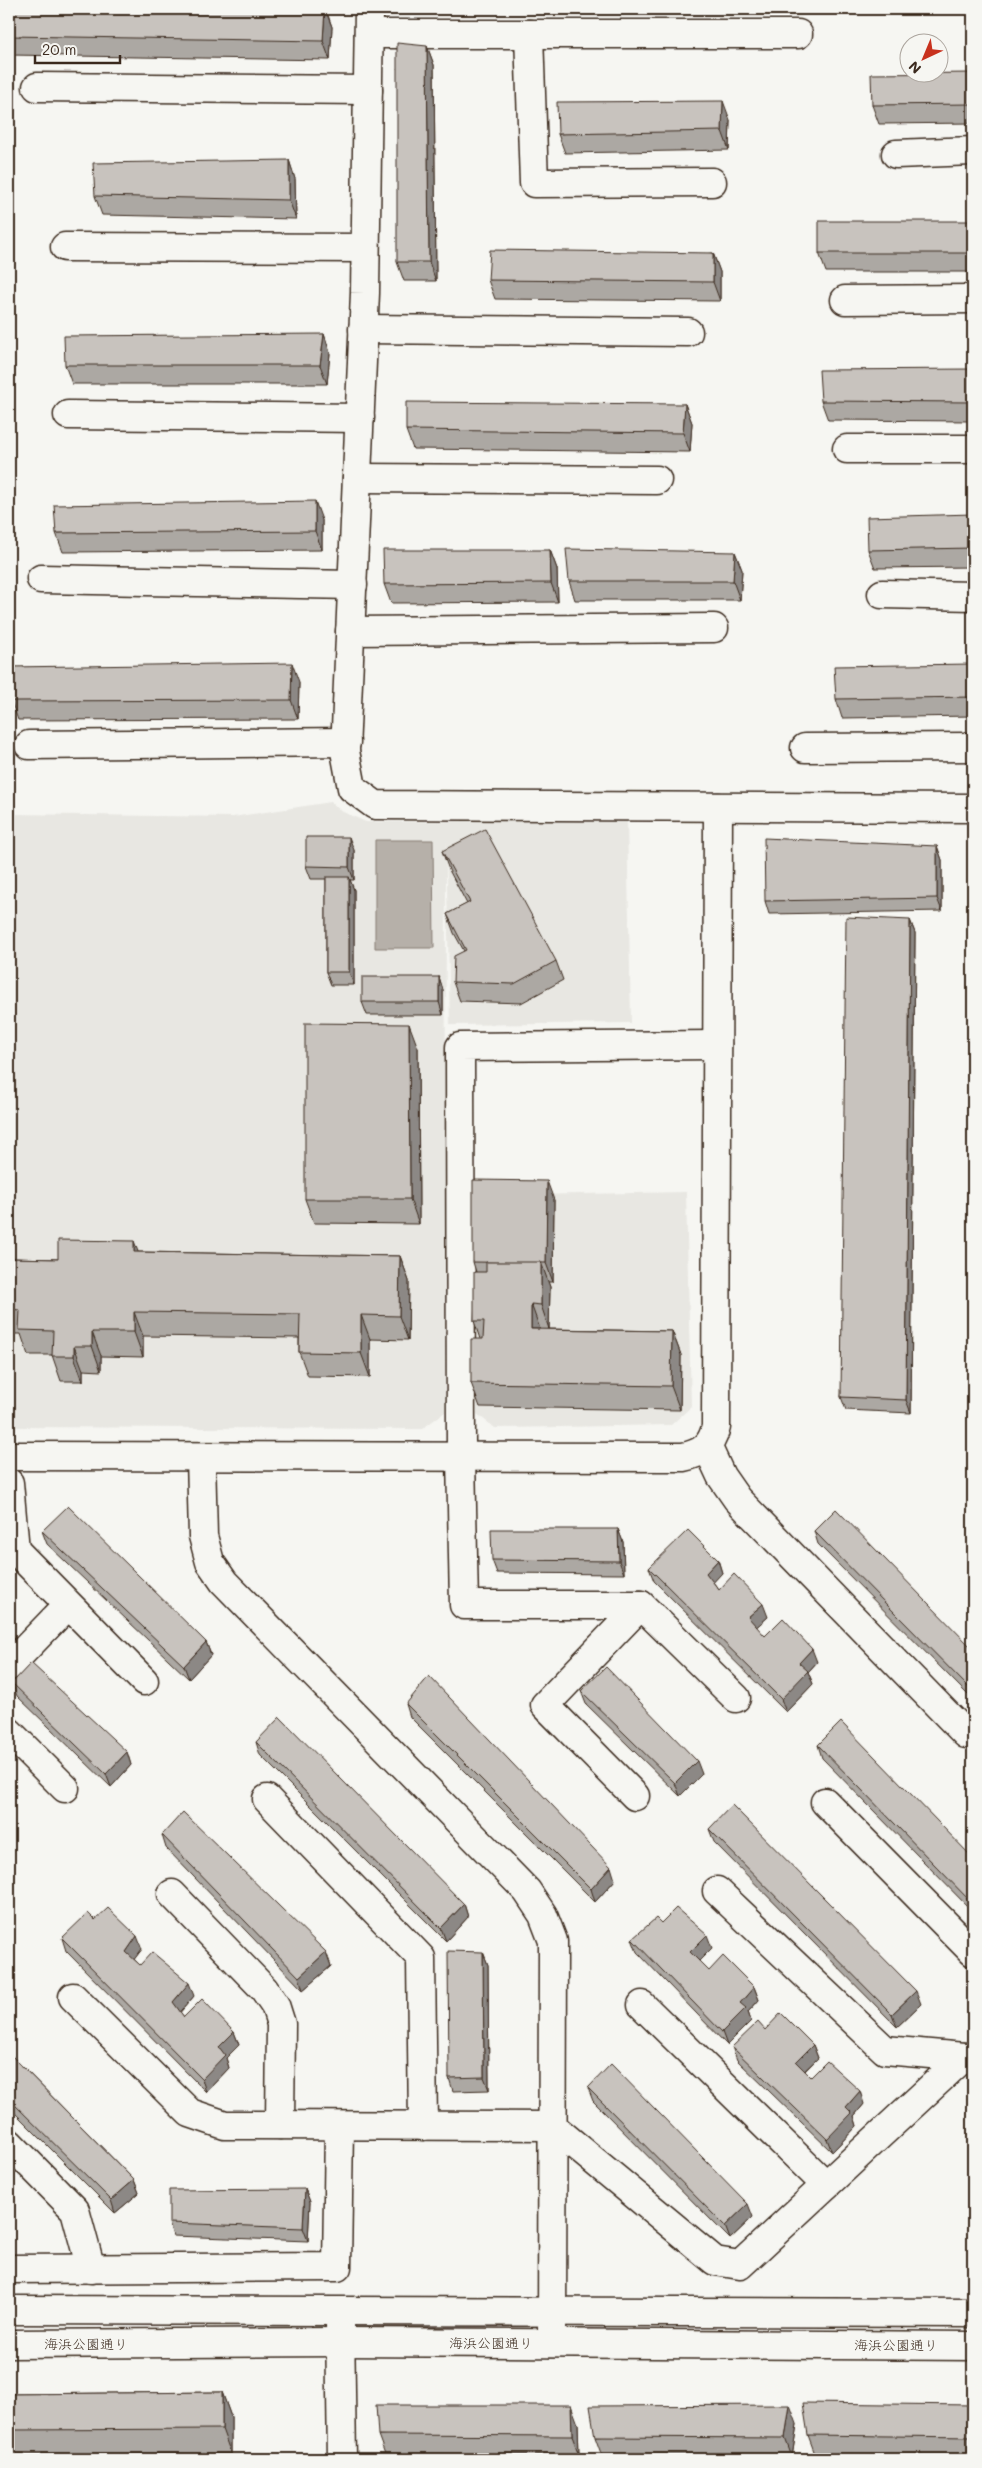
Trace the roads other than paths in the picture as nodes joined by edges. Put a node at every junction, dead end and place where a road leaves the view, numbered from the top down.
1 (369, 21) edge
2 (529, 34) junction
3 (798, 34) dead end
4 (37, 87) dead end
5 (368, 90) junction
6 (973, 151) edge
7 (896, 154) dead end
8 (712, 182) dead end
9 (64, 247) dead end
10 (365, 248) junction
11 (845, 300) dead end
12 (973, 300) edge
13 (363, 329) junction
14 (688, 332) dead end
15 (68, 415) dead end
16 (360, 418) junction
17 (847, 449) dead end
18 (973, 449) edge
19 (357, 478) junction
20 (657, 480) dead end
21 (41, 578) dead end
22 (353, 585) junction
23 (882, 594) dead end
24 (973, 596) edge
25 (714, 628) dead end
26 (350, 631) junction
27 (346, 742) junction
28 (29, 745) dead end
29 (973, 747) edge
30 (805, 748) dead end
31 (718, 807) junction
32 (973, 808) edge
33 (717, 1045) junction
34 (708, 1448) junction
35 (9, 1456) edge
36 (201, 1457) junction
37 (461, 1457) junction
38 (9, 1483) edge
39 (68, 1605) junction
40 (641, 1605) junction
41 (9, 1666) edge
42 (144, 1681) dead end
43 (736, 1698) dead end
44 (9, 1732) edge
45 (966, 1734) dead end
46 (65, 1788) dead end
47 (635, 1796) dead end
48 (268, 1800) dead end
49 (825, 1802) dead end
50 (717, 1891) dead end
51 (172, 1894) dead end
52 (973, 1952) edge
53 (73, 1997) dead end
54 (642, 2005) dead end
55 (969, 2057) edge
56 (280, 2125) junction
57 (339, 2126) junction
58 (424, 2126) junction
59 (552, 2126) junction
60 (9, 2143) edge
61 (826, 2185) junction
62 (9, 2269) edge
63 (91, 2269) junction
64 (9, 2310) edge
65 (339, 2310) junction
66 (551, 2311) junction
67 (973, 2313) edge
68 (342, 2342) junction
69 (9, 2344) edge
70 (552, 2344) junction
71 (973, 2346) edge
72 (342, 2459) edge

1 - 2 street
1 - 5 street
2 - 3 street
2 - 8 street
4 - 5 street
5 - 10 street
6 - 7 street
9 - 10 street
10 - 13 street
11 - 12 street
13 - 14 street
13 - 16 street
15 - 16 street
16 - 19 street
17 - 18 street
19 - 20 street
19 - 22 street
21 - 22 street
22 - 26 street
23 - 24 street
25 - 26 street
26 - 27 street
27 - 28 street
27 - 31 street
29 - 30 street
31 - 32 street
31 - 33 street
33 - 34 street
33 - 37 street
34 - 37 street
34 - 45 street
35 - 36 street
36 - 37 street
36 - 59 street
37 - 40 street
38 - 39 street
39 - 41 street
39 - 42 street
40 - 43 street
40 - 47 street
44 - 46 street
48 - 58 street
49 - 52 street
50 - 55 street
51 - 56 street
53 - 56 street
54 - 61 street
55 - 61 street
56 - 57 street
57 - 58 street
57 - 63 street
58 - 59 street
59 - 61 street
59 - 66 street
60 - 63 street
62 - 63 street
64 - 65 street
65 - 66 street
65 - 68 street
66 - 67 street
66 - 70 street
68 - 69 street, 海浜公園通り
68 - 70 street, 海浜公園通り
68 - 72 street
70 - 71 street, 海浜公園通り

